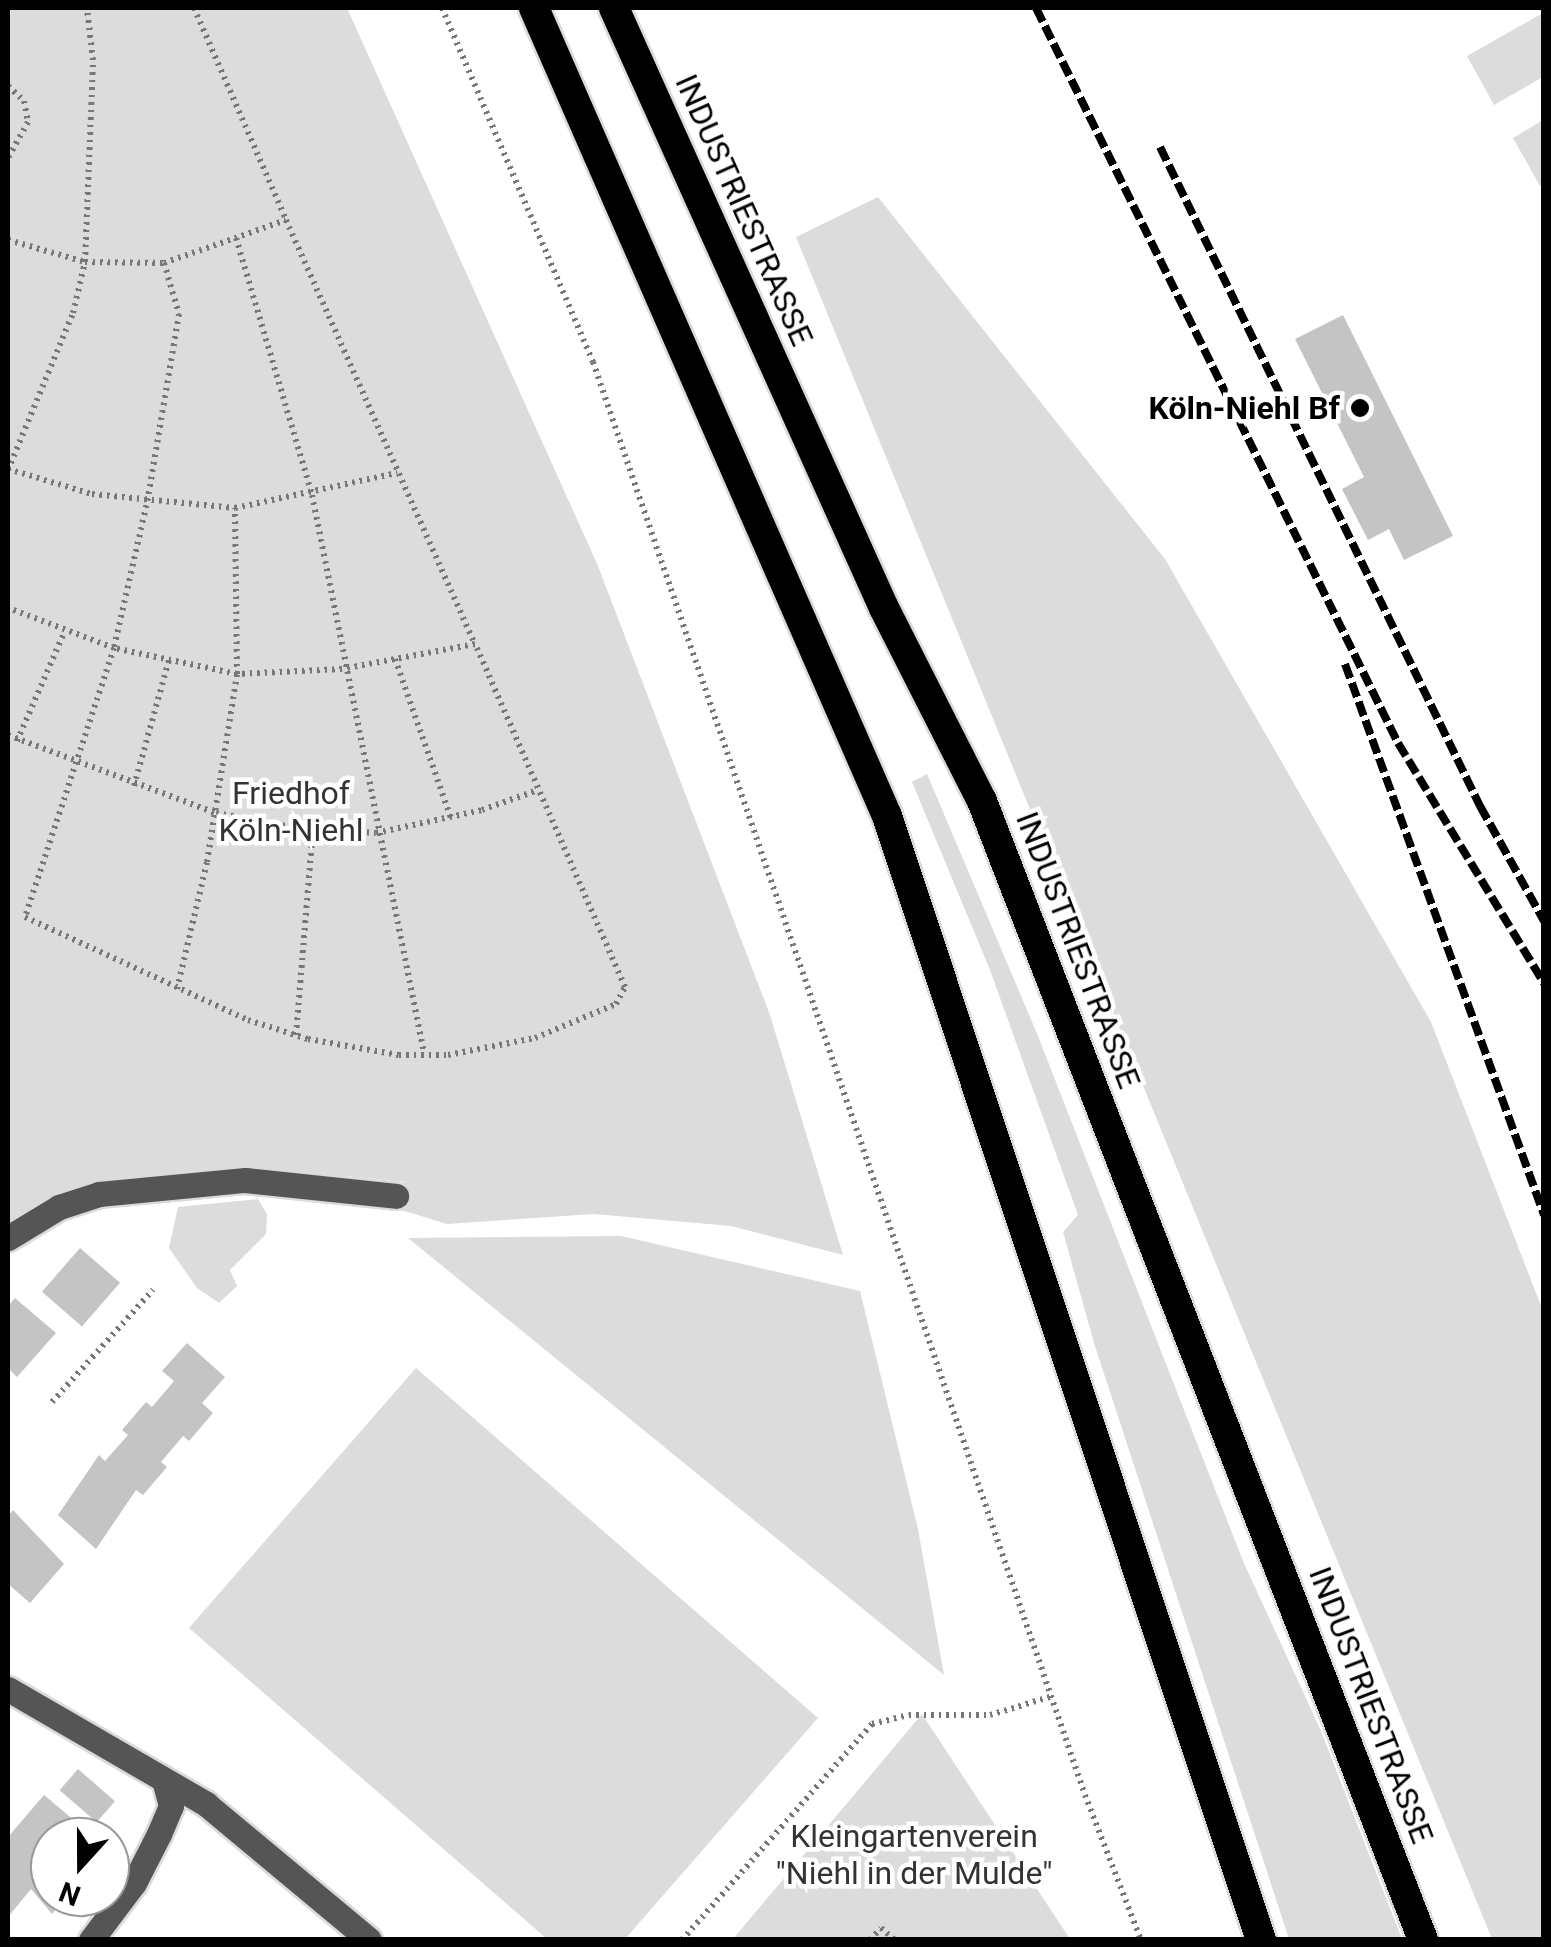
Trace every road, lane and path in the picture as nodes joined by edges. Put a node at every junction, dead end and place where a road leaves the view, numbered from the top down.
1 (87, 8) edge
2 (194, 8) edge
3 (442, 8) edge
4 (534, 8) edge
5 (614, 8) edge
6 (8, 86) edge
7 (8, 158) edge
8 (286, 220) junction
9 (236, 238) junction
10 (8, 240) edge
11 (85, 262) junction
12 (164, 264) junction
13 (8, 469) edge
14 (398, 473) junction
15 (312, 495) junction
16 (148, 498) junction
17 (235, 508) junction
18 (8, 609) edge
19 (64, 633) junction
20 (476, 644) junction
21 (114, 648) junction
22 (395, 659) junction
23 (169, 660) junction
24 (342, 669) junction
25 (236, 674) junction
26 (8, 735) edge
27 (17, 740) junction
28 (76, 762) junction
29 (134, 786) junction
30 (538, 790) junction
31 (216, 813) junction
32 (451, 818) junction
33 (314, 828) junction
34 (376, 833) junction
35 (176, 989) junction
36 (296, 1035) junction
37 (424, 1053) junction
38 (396, 1196) dead end
39 (8, 1238) edge
40 (153, 1290) dead end
41 (52, 1402) dead end
42 (8, 1689) edge
43 (1053, 1696) junction
44 (164, 1783) junction
45 (90, 1940) edge
46 (369, 1940) edge
47 (682, 1940) edge
48 (870, 1940) edge
49 (895, 1940) edge
50 (1141, 1940) edge
51 (1261, 1940) edge
52 (1423, 1940) edge

1 - 11 path
2 - 8 path
3 - 43 path
4 - 51 highway
5 - 52 highway, INDUSTRIESTRASSE
6 - 7 path
8 - 9 path
8 - 14 path
9 - 12 path
9 - 15 path
10 - 11 path
11 - 12 path
11 - 13 path
12 - 16 path
13 - 16 path
14 - 15 path
14 - 20 path
15 - 17 path
15 - 24 path
16 - 17 path
16 - 21 path
17 - 25 path
18 - 19 path
19 - 21 path
19 - 27 path
20 - 22 path
20 - 30 path
21 - 23 path
21 - 28 path
22 - 24 path
22 - 32 path
23 - 25 path
23 - 29 path
24 - 25 path
24 - 34 path
25 - 31 path
26 - 27 path
27 - 28 path
28 - 29 path
28 - 35 path
29 - 31 path
30 - 32 path
30 - 37 path
31 - 33 path
31 - 35 path
32 - 34 path
33 - 34 path
33 - 36 path
34 - 37 path
35 - 36 path
36 - 37 path
38 - 39 street
40 - 41 path
42 - 44 street
43 - 47 path
43 - 50 path
44 - 45 street
44 - 46 street
48 - 49 path

